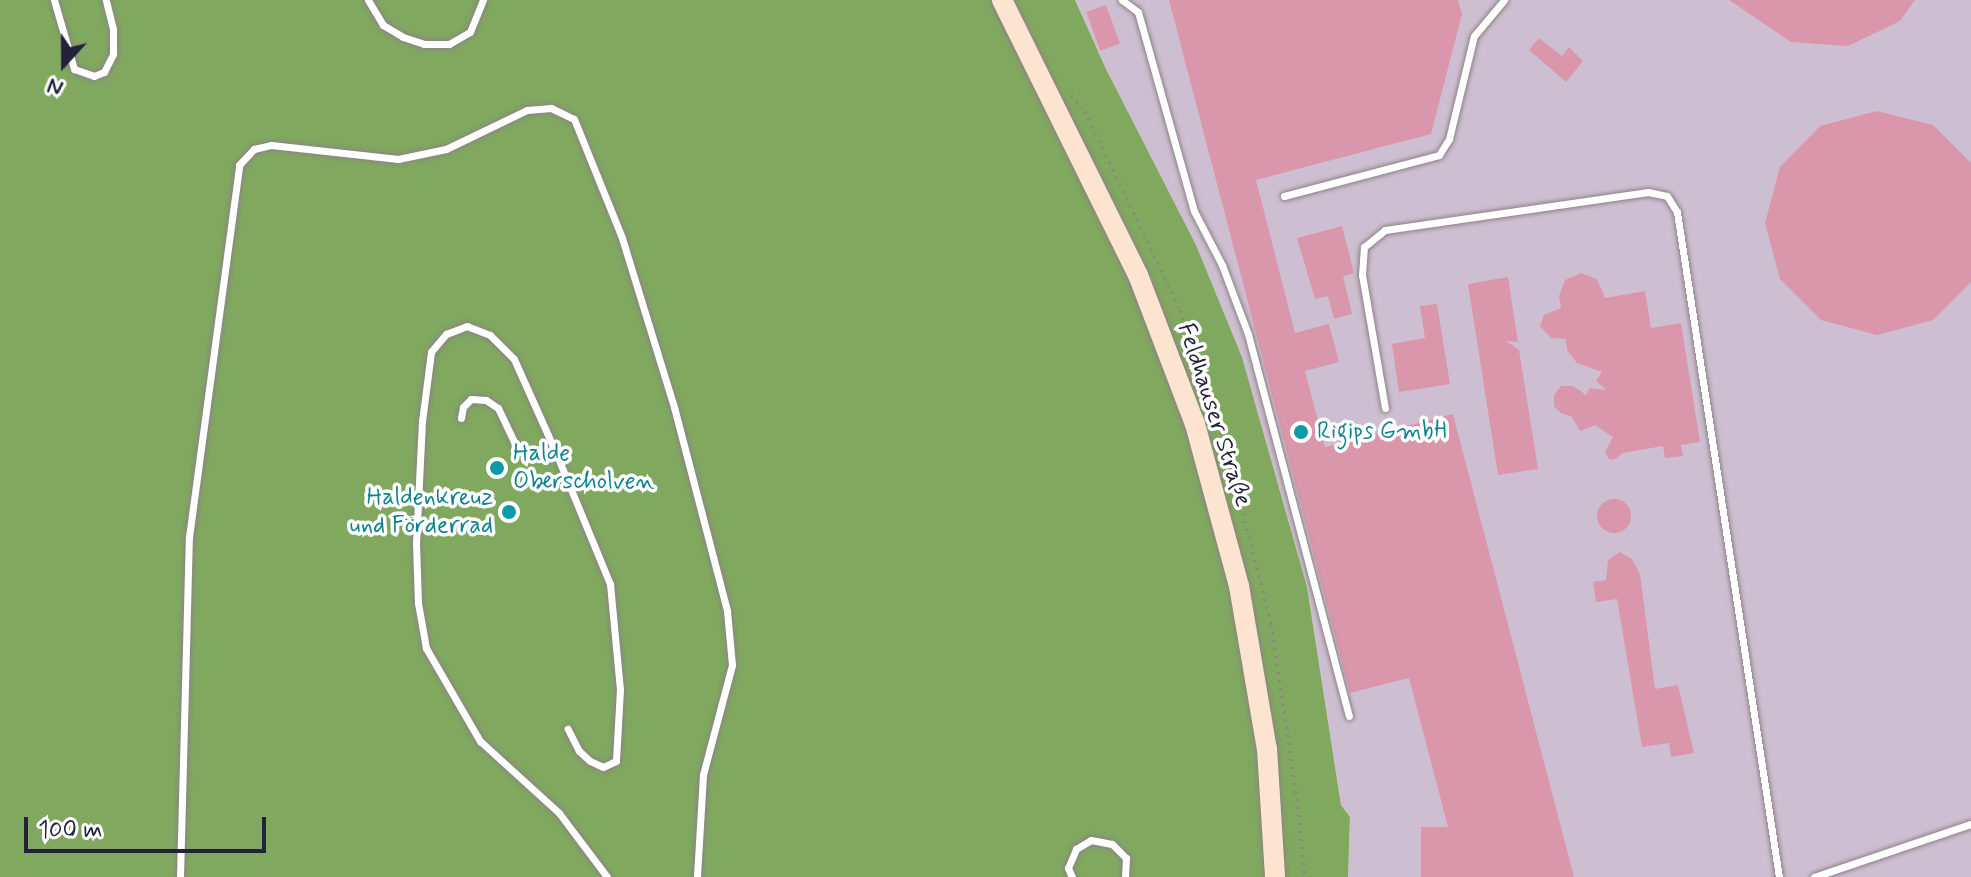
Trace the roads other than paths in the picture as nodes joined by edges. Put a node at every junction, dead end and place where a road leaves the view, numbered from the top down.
1 (54, 0) edge
2 (106, 0) edge
3 (368, 0) edge
4 (483, 0) edge
5 (1002, 0) edge
6 (1122, 0) edge
7 (1504, 0) edge
8 (1284, 196) dead end
9 (1385, 408) dead end
10 (461, 418) dead end
11 (556, 453) junction
12 (1349, 716) dead end
13 (568, 729) dead end
14 (1971, 824) edge
15 (180, 877) edge
16 (607, 877) edge
17 (697, 877) edge
18 (1072, 877) edge
19 (1125, 877) edge
20 (1275, 877) edge
21 (1779, 877) edge
22 (1814, 877) edge

1 - 2 lane
3 - 4 lane
5 - 20 street, Feldhauser Straße
6 - 12 lane
7 - 8 lane
9 - 21 lane
10 - 11 lane
11 - 13 lane
11 - 16 lane
14 - 22 lane
15 - 17 lane
18 - 19 lane

